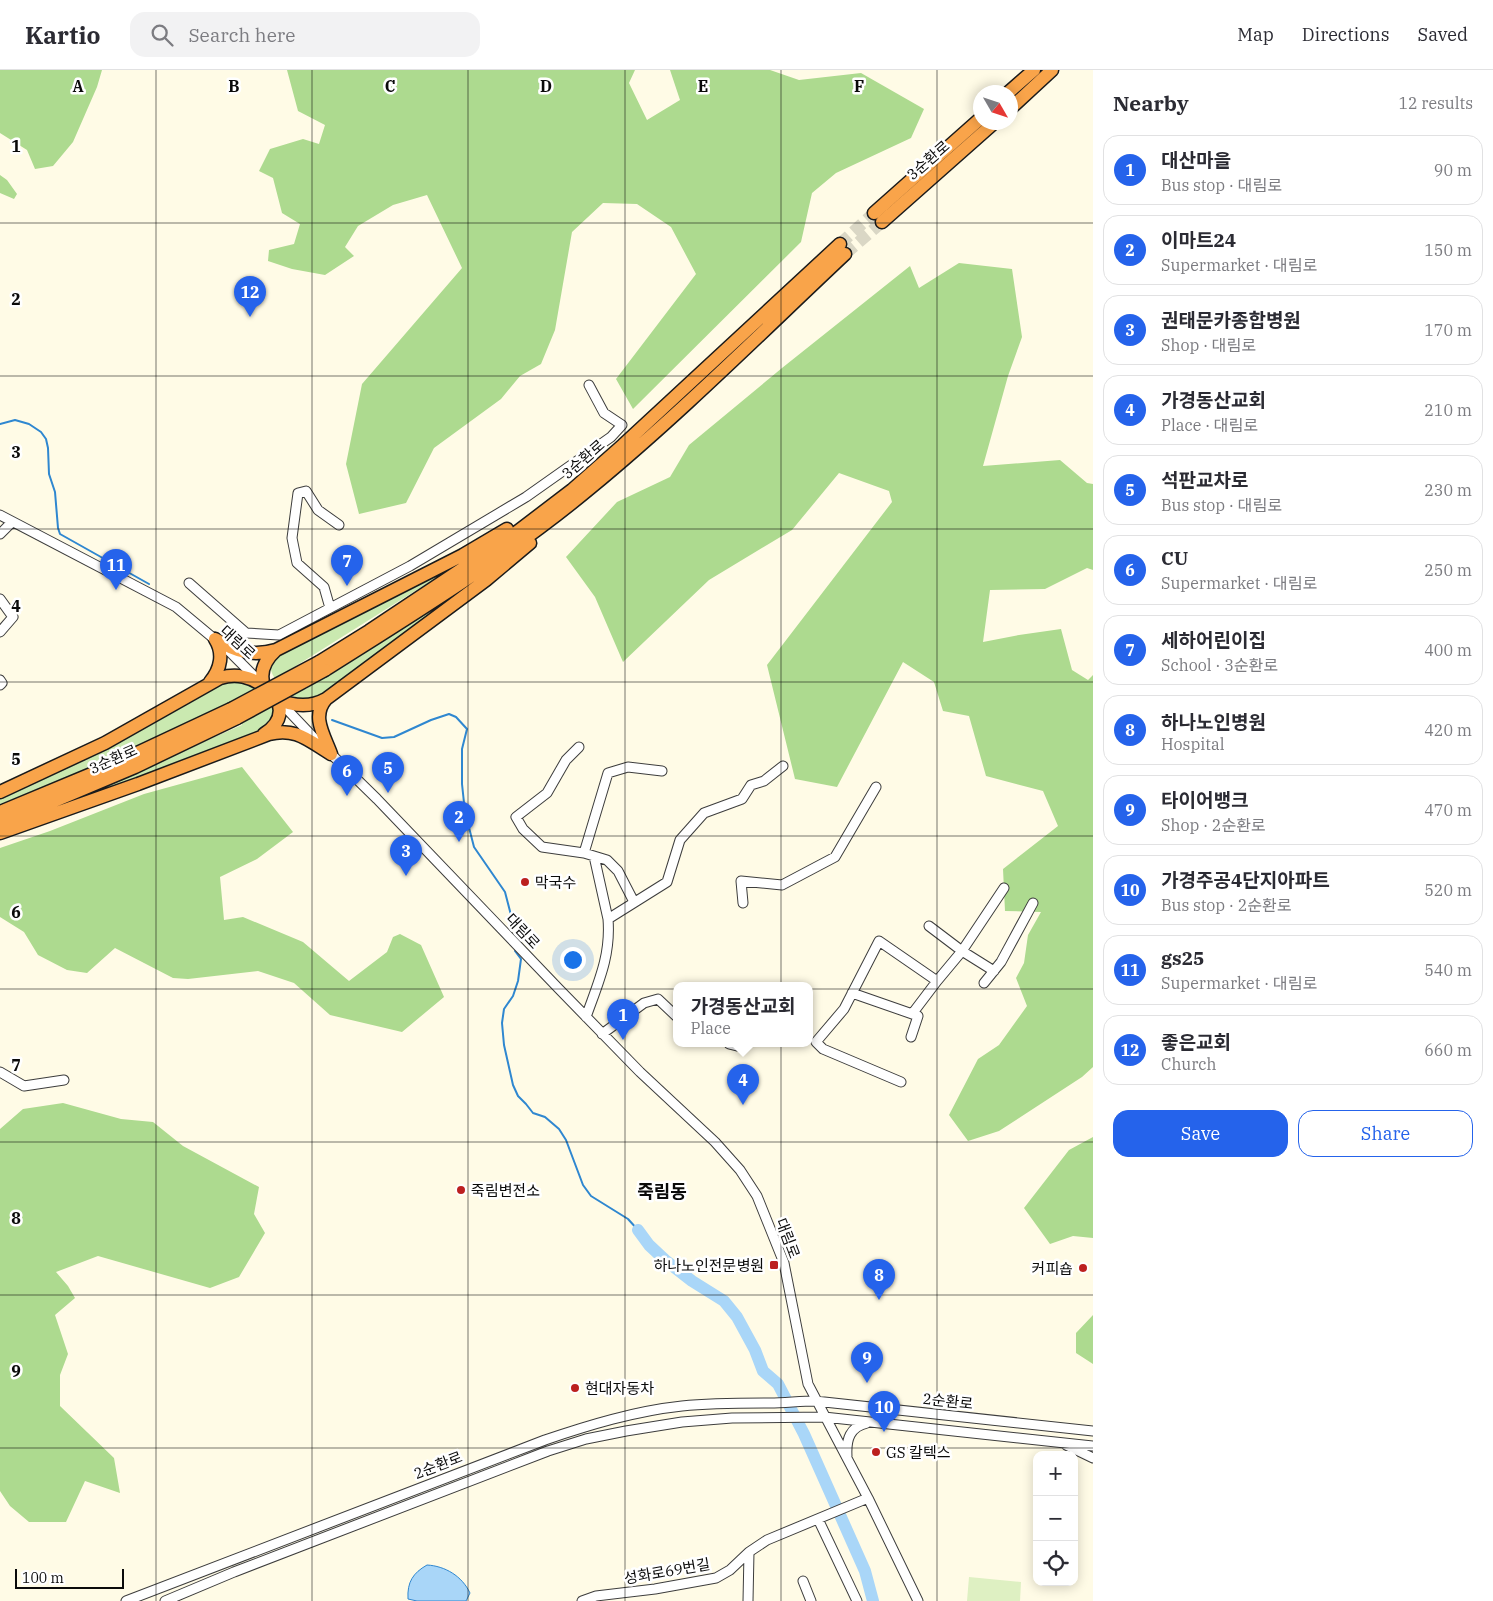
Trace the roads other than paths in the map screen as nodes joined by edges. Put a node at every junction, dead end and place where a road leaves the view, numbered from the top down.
1 (1034, 70) edge
2 (1052, 70) edge
3 (1017, 85) edge
4 (1018, 101) edge
5 (973, 125) edge
6 (985, 130) edge
7 (589, 385) dead end
8 (625, 458) junction
9 (602, 464) junction
10 (0, 515) edge
11 (12, 522) junction
12 (340, 525) dead end
13 (0, 534) edge
14 (189, 583) dead end
15 (0, 599) edge
16 (330, 608) junction
17 (0, 632) edge
18 (215, 639) junction
19 (276, 650) junction
20 (322, 666) junction
21 (0, 680) edge
22 (208, 684) junction
23 (0, 686) edge
24 (264, 686) junction
25 (277, 699) junction
26 (326, 699) junction
27 (234, 714) junction
28 (261, 736) junction
29 (579, 747) dead end
30 (331, 754) junction
31 (783, 766) dead end
32 (662, 771) dead end
33 (876, 787) dead end
34 (0, 792) edge
35 (0, 812) edge
36 (0, 824) edge
37 (0, 833) edge
38 (584, 853) junction
39 (594, 856) junction
40 (1004, 888) dead end
41 (634, 902) junction
42 (743, 903) dead end
43 (1033, 903) dead end
44 (608, 919) junction
45 (928, 926) dead end
46 (962, 951) junction
47 (994, 971) junction
48 (937, 981) junction
49 (984, 983) dead end
50 (852, 993) junction
51 (673, 1013) edge
52 (912, 1014) junction
53 (586, 1018) junction
54 (602, 1034) junction
55 (911, 1037) dead end
56 (0, 1072) edge
57 (64, 1080) dead end
58 (901, 1082) dead end
59 (816, 1401) junction
60 (824, 1417) junction
61 (870, 1422) junction
62 (1093, 1431) edge
63 (1059, 1442) junction
64 (1093, 1446) edge
65 (1093, 1458) edge
66 (847, 1459) junction
67 (868, 1498) junction
68 (818, 1519) junction
69 (749, 1552) junction
70 (803, 1581) dead end
71 (126, 1601) edge
72 (165, 1601) edge
73 (582, 1601) edge
74 (748, 1601) edge
75 (811, 1601) edge
76 (856, 1601) edge
77 (918, 1601) edge

1 - 3 highway
2 - 4 highway
5 - 6 highway, 3순환로
7 - 16 street
8 - 9 highway, 3순환로
8 - 20 highway, 3순환로
8 - 26 highway
9 - 19 highway
9 - 20 highway, 3순환로
10 - 11 street, 대림로
11 - 13 street
11 - 18 street, 대림로
12 - 16 street
14 - 16 street
15 - 17 street
18 - 19 highway
18 - 22 highway
18 - 24 street, 대림로
19 - 24 highway
20 - 27 highway, bridge
21 - 23 street
22 - 24 highway
22 - 34 highway
24 - 25 street, 대림로
25 - 26 highway
25 - 28 highway
25 - 30 street, 대림로
26 - 30 highway
27 - 35 highway, 3순환로
27 - 36 highway, 3순환로
28 - 30 highway
28 - 37 highway
29 - 38 street
30 - 53 street, 대림로
31 - 41 street
32 - 38 street
33 - 42 street
38 - 39 street
39 - 41 street
39 - 44 street
40 - 46 street
41 - 44 street
43 - 47 street
44 - 53 street
45 - 46 street
46 - 47 street
46 - 48 street
47 - 49 street
48 - 50 street
48 - 52 street
50 - 52 street
50 - 58 street
51 - 54 street
52 - 55 street
53 - 54 street, 대림로
54 - 59 street, 대림로
56 - 57 street
59 - 60 street, 대림로
59 - 62 street, 2순환로
59 - 71 street, 2순환로
60 - 61 street, 2순환로
60 - 66 street, 대림로
60 - 72 street, 2순환로
61 - 63 street, 2순환로
61 - 66 street
63 - 64 street, 2순환로
63 - 65 street
66 - 67 street, 대림로
67 - 68 street, 성화로69번길
67 - 77 street, 대림로
68 - 69 street, 성화로69번길
68 - 76 street
69 - 73 street, 성화로69번길
69 - 74 street
70 - 75 street

